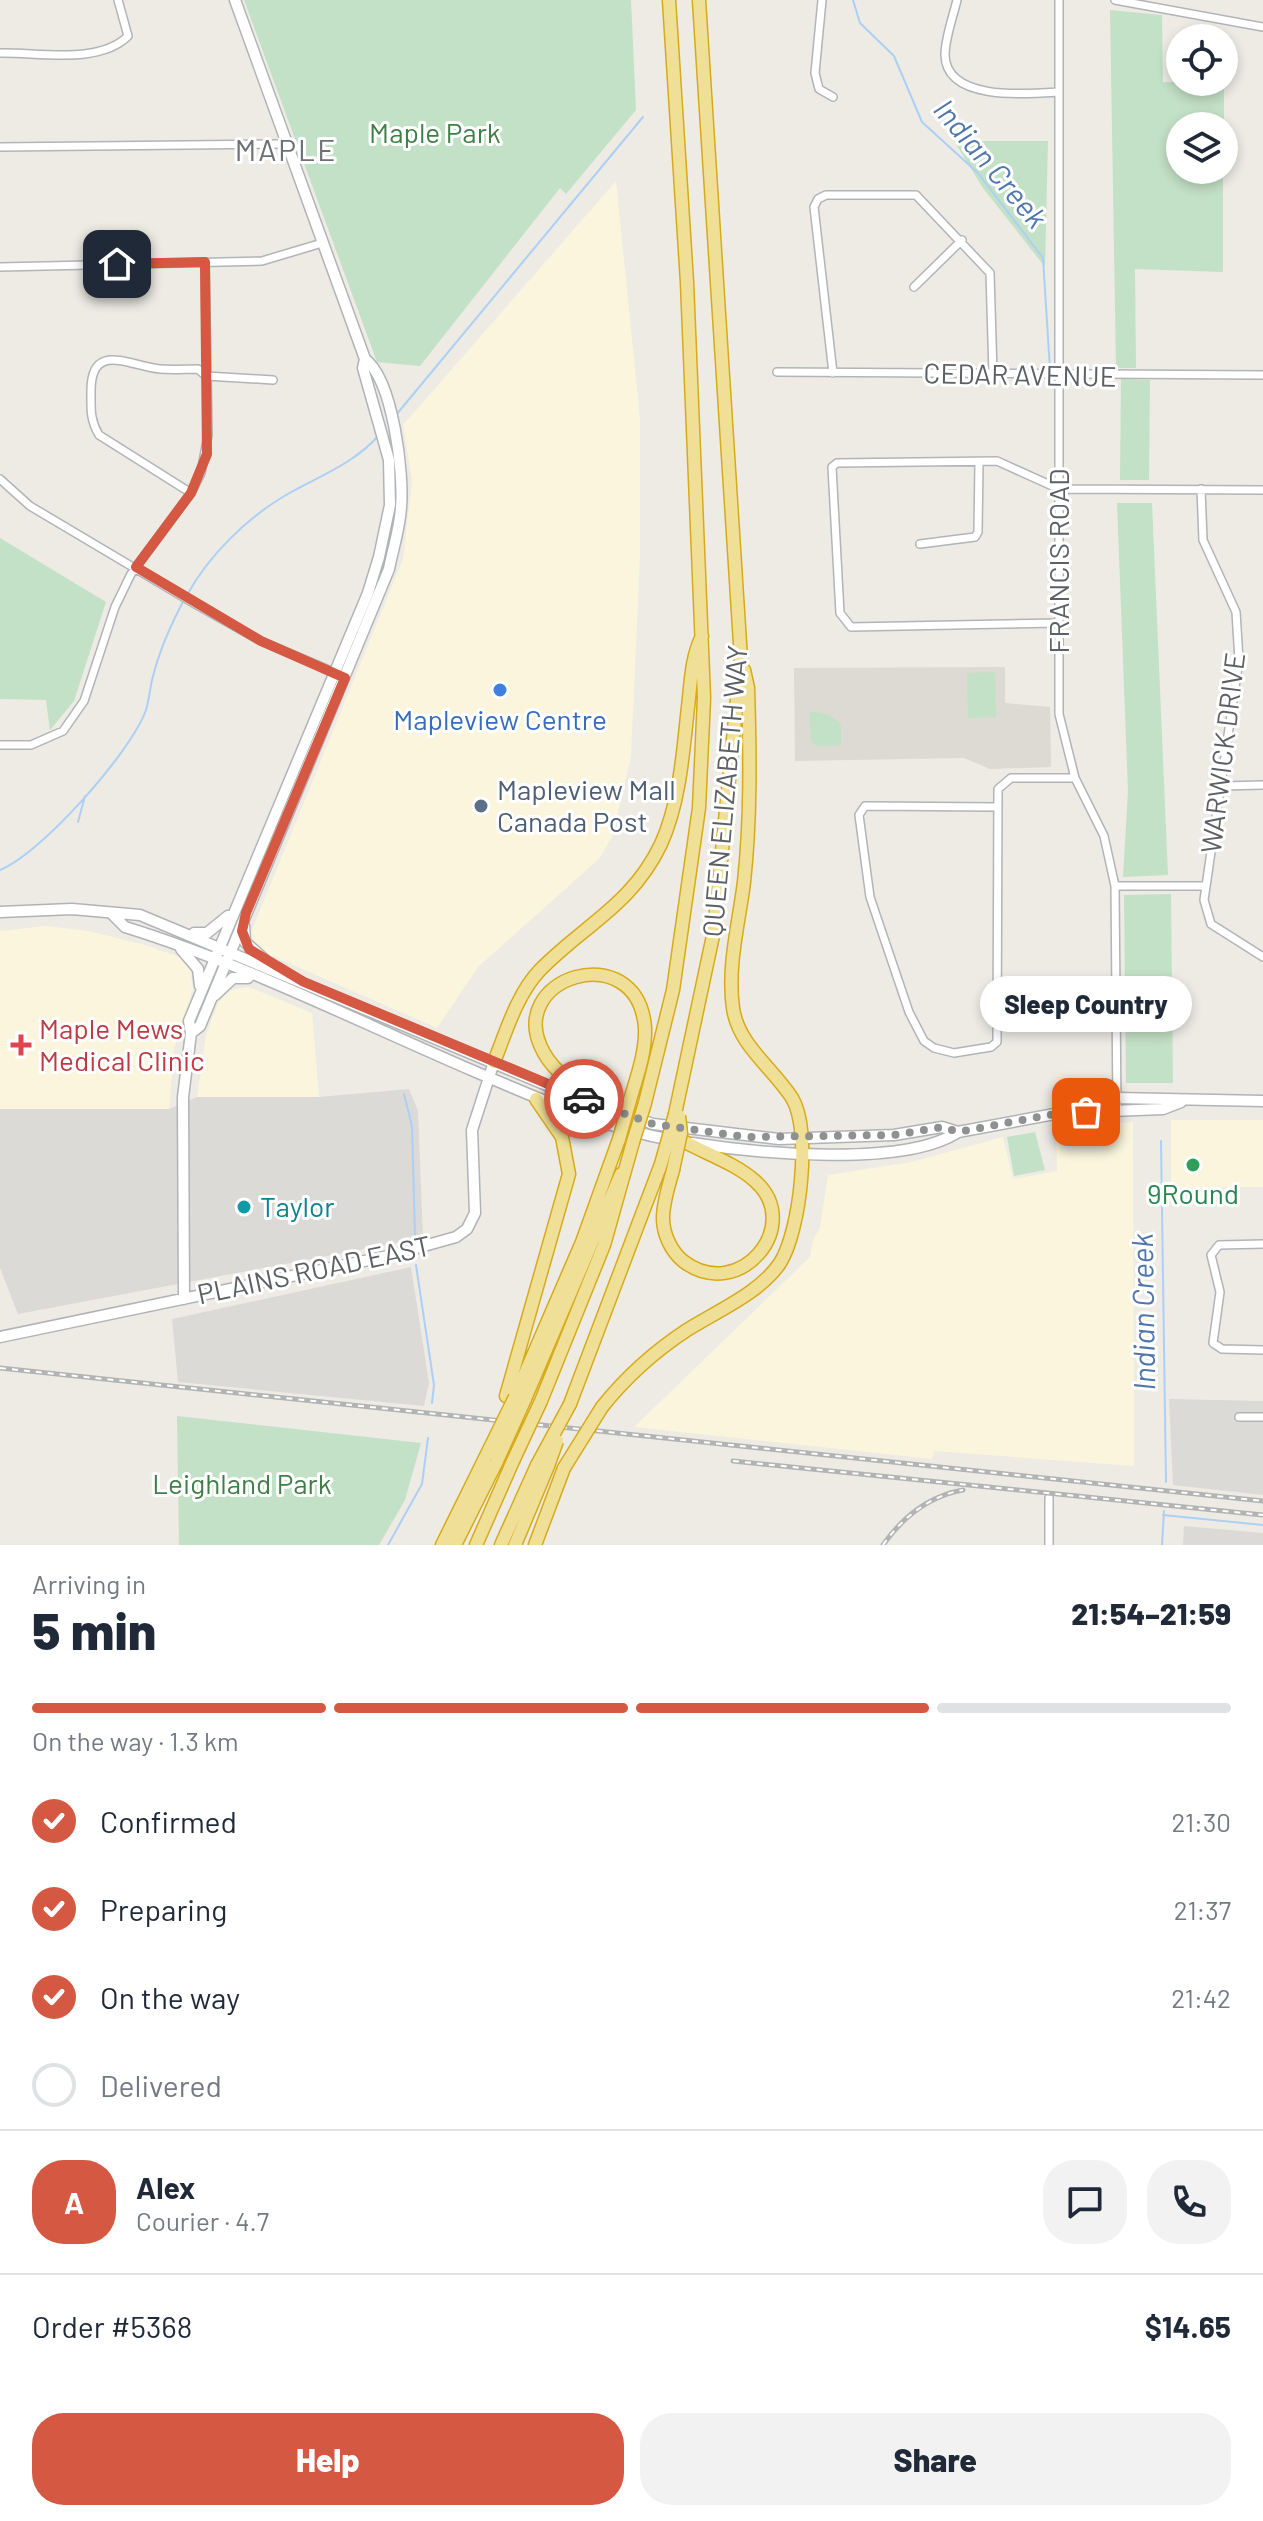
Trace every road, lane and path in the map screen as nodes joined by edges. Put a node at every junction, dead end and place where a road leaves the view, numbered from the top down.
1 (118, 0) edge
2 (235, 0) edge
3 (669, 0) edge
4 (699, 0) edge
5 (822, 0) edge
6 (957, 0) edge
7 (1059, 0) edge
8 (1115, 0) edge
9 (1183, 0) edge
10 (1183, 12) junction
11 (1263, 27) edge
12 (0, 53) edge
13 (1059, 92) junction
14 (833, 97) dead end
15 (286, 144) junction
16 (0, 147) edge
17 (962, 240) junction
18 (322, 243) junction
19 (205, 262) junction
20 (0, 267) edge
21 (914, 287) dead end
22 (365, 359) junction
23 (777, 372) dead end
24 (833, 373) junction
25 (993, 374) junction
26 (1263, 375) edge
27 (206, 376) junction
28 (1060, 376) junction
29 (273, 380) dead end
30 (979, 462) junction
31 (0, 479) edge
32 (1059, 489) junction
33 (1201, 489) junction
34 (1263, 490) edge
35 (191, 493) junction
36 (920, 544) dead end
37 (136, 567) junction
38 (1059, 623) junction
39 (703, 633) junction
40 (741, 659) junction
41 (334, 672) junction
42 (345, 678) junction
43 (0, 745) edge
44 (1075, 778) junction
45 (1263, 785) edge
46 (1222, 786) junction
47 (995, 807) junction
48 (1115, 886) junction
49 (1205, 886) junction
50 (240, 911) junction
51 (0, 912) edge
52 (112, 914) junction
53 (182, 930) junction
54 (177, 945) junction
55 (219, 946) junction
56 (230, 951) junction
57 (1263, 957) edge
58 (213, 960) junction
59 (224, 965) junction
60 (304, 982) junction
61 (272, 985) junction
62 (203, 1000) junction
63 (494, 1062) junction
64 (489, 1078) junction
65 (1116, 1098) junction
66 (536, 1099) junction
67 (1263, 1101) edge
68 (1181, 1102) junction
69 (609, 1109) junction
70 (1117, 1111) junction
71 (1060, 1113) junction
72 (958, 1132) junction
73 (802, 1138) junction
74 (685, 1142) junction
75 (801, 1152) junction
76 (667, 1167) junction
77 (625, 1168) junction
78 (1263, 1244) edge
79 (184, 1299) junction
80 (0, 1337) edge
81 (1263, 1350) edge
82 (516, 1397) junction
83 (1239, 1417) dead end
84 (1263, 1417) edge
85 (491, 1460) junction
86 (542, 1466) junction
87 (1049, 1498) dead end
88 (442, 1545) edge
89 (455, 1545) edge
90 (476, 1545) edge
91 (501, 1545) edge
92 (515, 1545) edge
93 (535, 1545) edge
94 (1049, 1545) edge

1 - 12 street
2 - 15 main road
3 - 39 highway, QUEEN ELIZABETH WAY
4 - 40 highway, QUEEN ELIZABETH WAY
5 - 14 street
6 - 13 street
7 - 13 street, FRANCIS ROAD
8 - 10 street
9 - 10 street
10 - 11 street
13 - 28 street, FRANCIS ROAD
15 - 16 street
15 - 18 main road
17 - 21 street
17 - 24 street
17 - 25 street
18 - 19 street
18 - 22 main road
19 - 20 street
19 - 27 street
22 - 41 main road
22 - 42 main road
23 - 24 street, CEDAR AVENUE
24 - 25 street, CEDAR AVENUE
25 - 28 street, CEDAR AVENUE
26 - 28 street, CEDAR AVENUE
27 - 29 street
27 - 35 street
27 - 35 street
28 - 32 street, FRANCIS ROAD
30 - 32 street
30 - 36 street
30 - 38 street
31 - 37 street
32 - 33 street
32 - 38 street, FRANCIS ROAD
33 - 34 street
33 - 46 street, WARWICK DRIVE
35 - 37 street
37 - 41 street
37 - 43 street
38 - 44 street, FRANCIS ROAD
39 - 63 highway
39 - 77 highway, QUEEN ELIZABETH WAY, bridge
40 - 73 highway
40 - 76 highway, QUEEN ELIZABETH WAY, bridge
41 - 42 street
41 - 50 main road
42 - 50 main road
44 - 47 street
44 - 48 street, FRANCIS ROAD
45 - 46 street
46 - 49 street, WARWICK DRIVE
47 - 47 street
48 - 49 street, WARWICK DRIVE
48 - 65 street, FRANCIS ROAD
49 - 57 street
50 - 53 main road
50 - 55 main road
50 - 56 main road
50 - 60 main road
51 - 52 main road
52 - 53 main road
52 - 54 main road
53 - 55 main road
54 - 58 main road
54 - 62 main road
55 - 56 main road
55 - 58 main road
56 - 59 main road
56 - 60 main road
58 - 59 main road
58 - 62 main road
59 - 61 main road
59 - 62 main road
60 - 63 main road
61 - 62 main road
61 - 64 main road
62 - 79 main road
63 - 64 main road, PLAINS ROAD EAST
63 - 69 main road
64 - 66 main road
64 - 79 main road, PLAINS ROAD EAST
65 - 68 main road
65 - 70 street, FRANCIS ROAD
65 - 71 main road
66 - 74 main road
66 - 82 highway
67 - 68 main road
68 - 70 main road
69 - 73 main road
69 - 82 highway, bridge
70 - 71 main road
71 - 72 main road
72 - 73 main road
72 - 75 main road
73 - 75 highway
74 - 75 main road
74 - 76 highway
75 - 93 highway, bridge
76 - 86 highway, QUEEN ELIZABETH WAY, bridge
77 - 82 highway
77 - 90 highway, QUEEN ELIZABETH WAY, bridge
78 - 81 street
79 - 80 main road, PLAINS ROAD EAST
82 - 85 highway, bridge
82 - 85 highway, bridge
83 - 84 street
85 - 88 highway
85 - 89 highway
86 - 91 highway, QUEEN ELIZABETH WAY
86 - 92 highway
87 - 94 street

